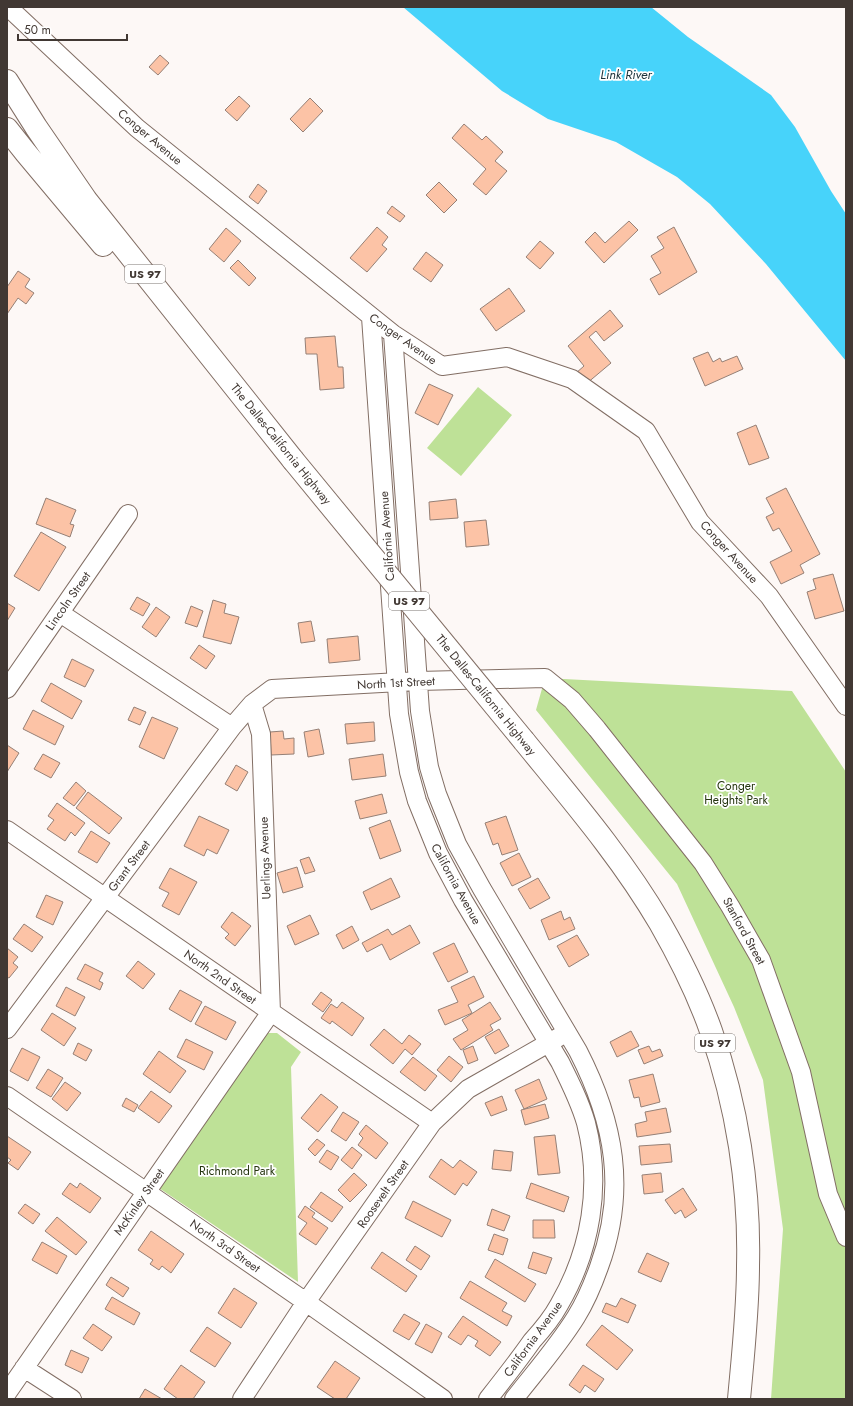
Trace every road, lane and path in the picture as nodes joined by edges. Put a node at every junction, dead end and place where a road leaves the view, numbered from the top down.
1 (8, 7) edge
2 (7, 81) edge
3 (7, 129) edge
4 (371, 317) junction
5 (393, 334) junction
6 (293, 460) junction
7 (128, 514) dead end
8 (60, 613) junction
9 (545, 678) joint
10 (418, 681) junction
11 (397, 682) junction
12 (7, 688) edge
13 (252, 704) junction
14 (846, 706) edge
15 (232, 727) junction
16 (7, 830) edge
17 (105, 898) junction
18 (271, 1012) junction
19 (7, 1028) edge
20 (567, 1033) junction
21 (549, 1044) junction
22 (7, 1096) edge
23 (432, 1124) junction
24 (146, 1192) junction
25 (846, 1237) edge
26 (306, 1302) junction
27 (24, 1368) junction
28 (7, 1393) edge
29 (72, 1399) edge
30 (242, 1399) edge
31 (443, 1399) edge
32 (488, 1399) edge
33 (514, 1399) edge
34 (739, 1399) edge

1 - 4 street, Conger Avenue
2 - 6 highway, The Dalles-California Highway / US 97
3 - 6 highway
4 - 5 street, Conger Avenue
4 - 11 street, California Avenue
5 - 10 street, California Avenue
5 - 14 street, Conger Avenue
6 - 34 highway, The Dalles-California Highway / US 97, bridge
7 - 8 street, Lincoln Street
8 - 12 street, Lincoln Street
8 - 15 street
9 - 10 street, North 1st Street
9 - 25 street, Stanford Street
10 - 11 street, North 1st Street
10 - 20 street, California Avenue
11 - 13 street, North 1st Street
11 - 21 street, California Avenue
13 - 15 street, Grant Street
13 - 18 street, Uerlings Avenue
15 - 17 street, Grant Street
16 - 17 street, North 2nd Street
17 - 18 street, North 2nd Street
17 - 19 street, Grant Street
18 - 23 street, North 2nd Street
18 - 24 street, McKinley Street
20 - 21 street, Roosevelt Street
20 - 33 street, California Avenue
21 - 23 street, Roosevelt Street
21 - 32 street, California Avenue
22 - 24 street, North 3rd Street
23 - 26 street, Roosevelt Street
24 - 26 street, North 3rd Street
24 - 27 street, McKinley Street
26 - 30 street, Roosevelt Street
26 - 31 street, North 3rd Street
27 - 28 street, McKinley Street
27 - 29 street

